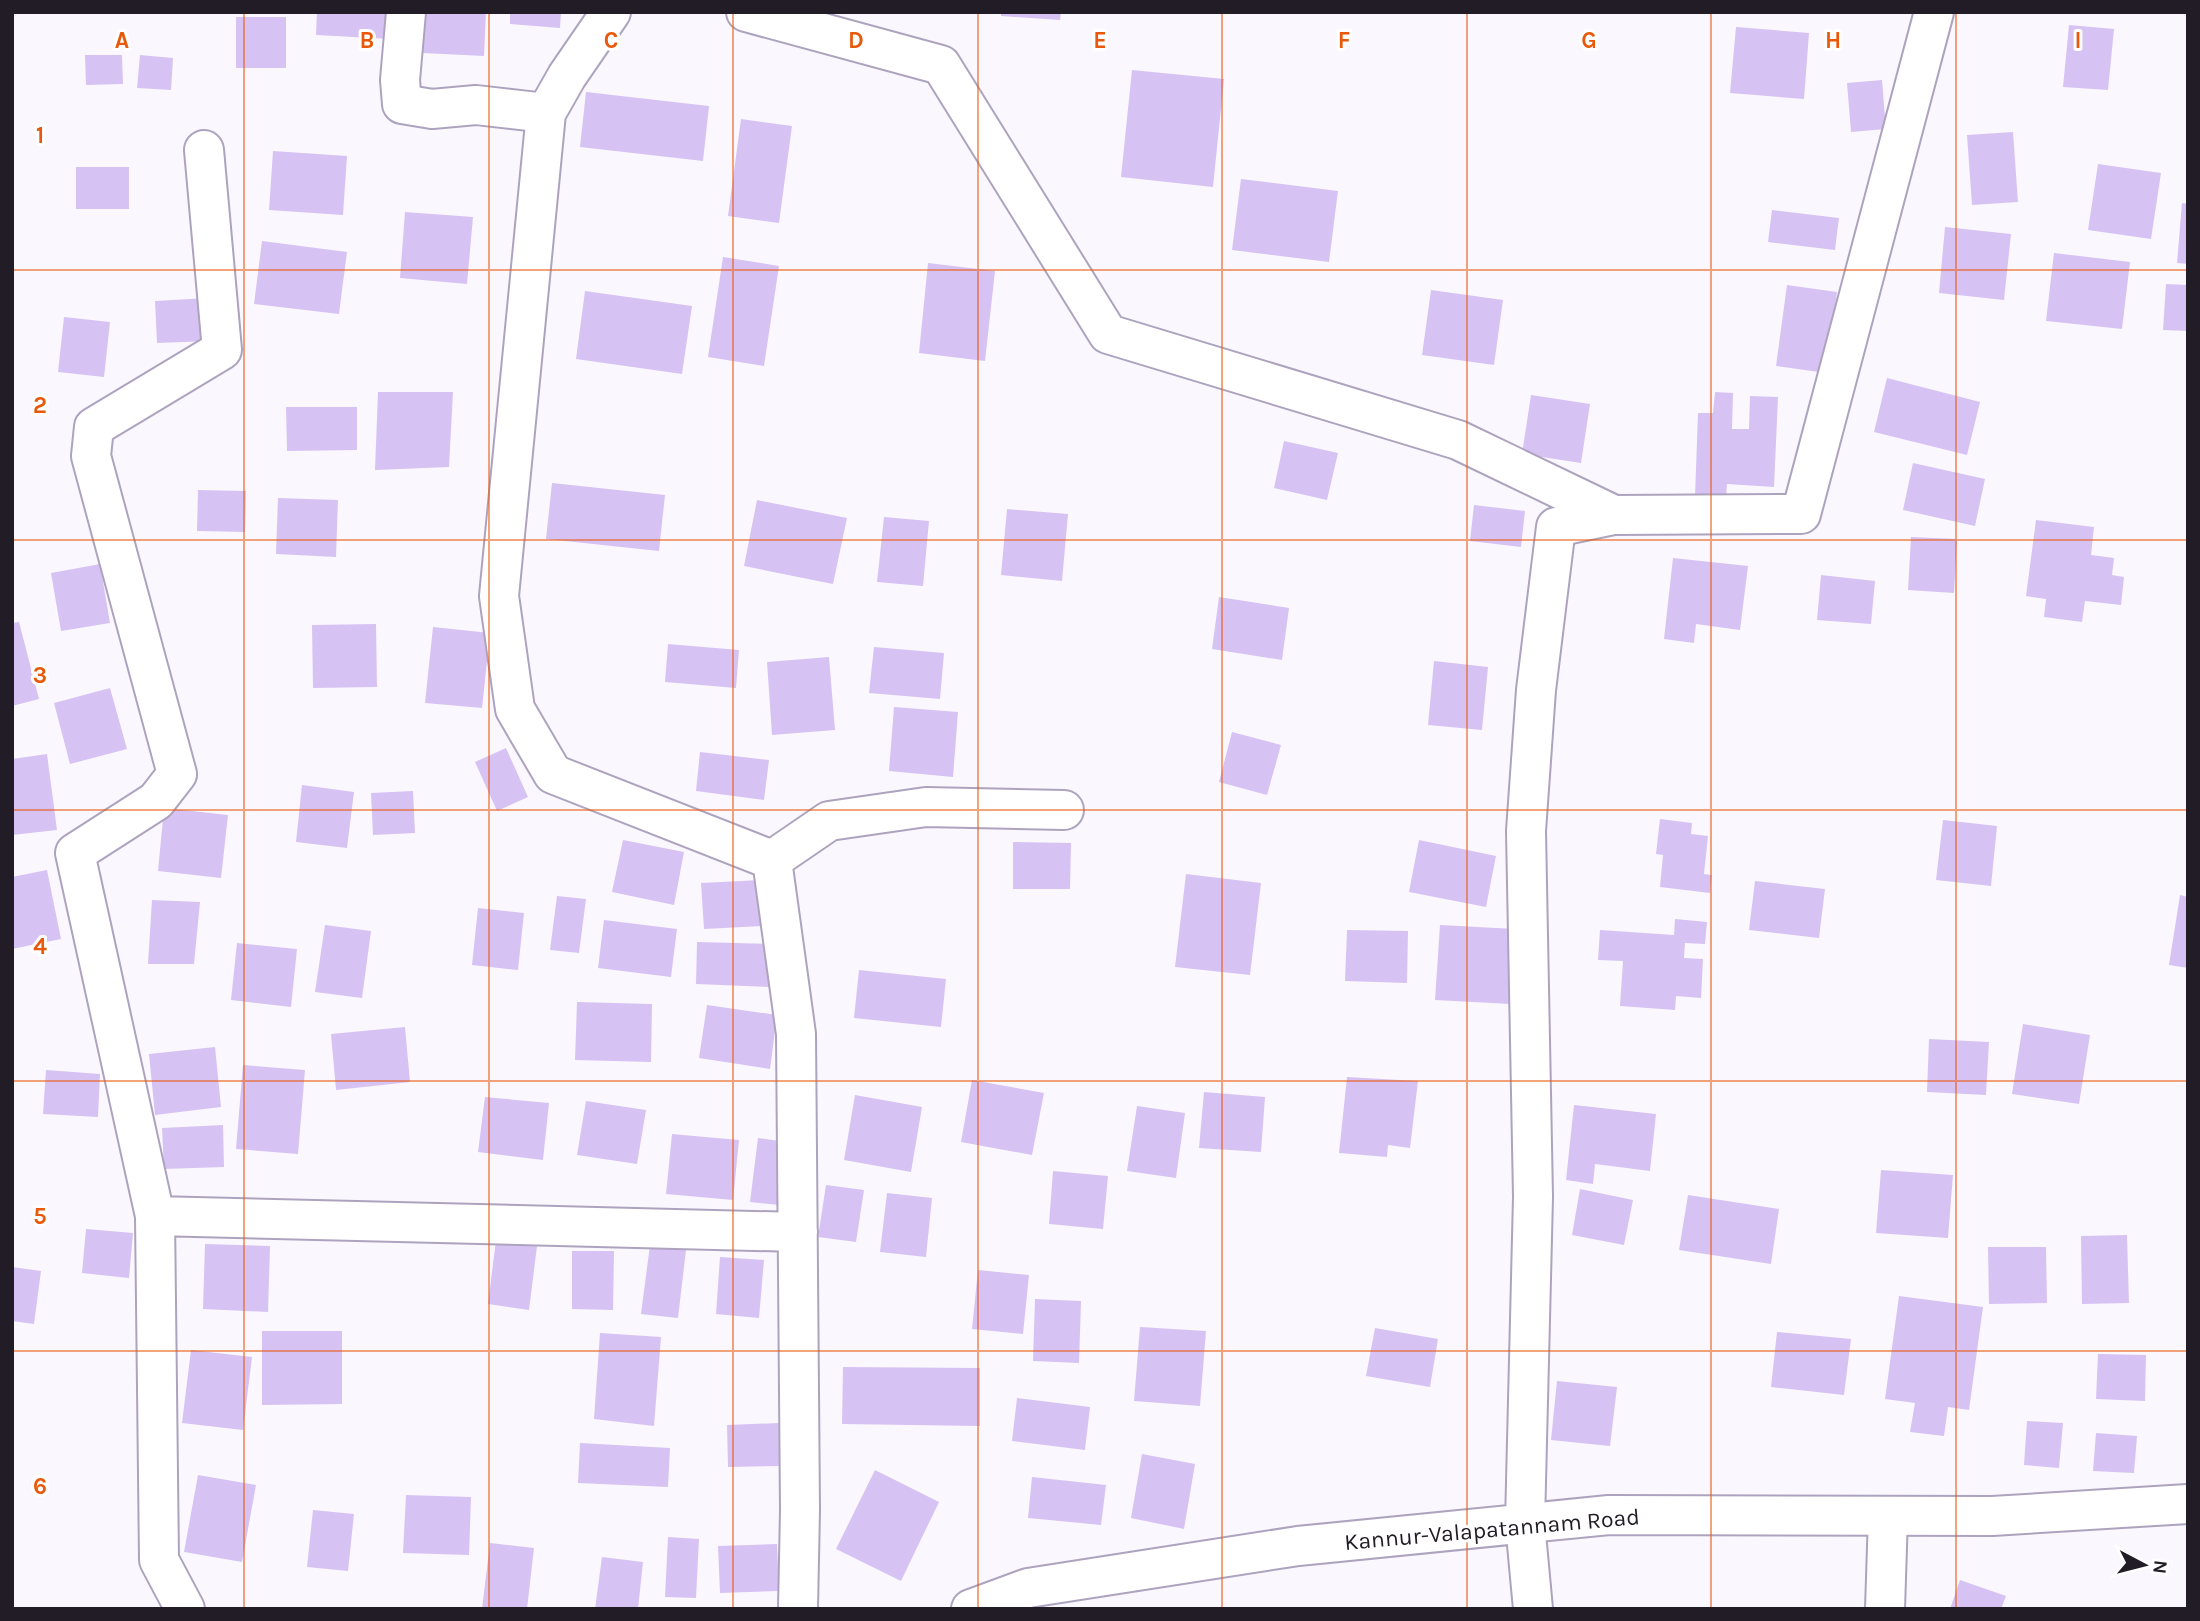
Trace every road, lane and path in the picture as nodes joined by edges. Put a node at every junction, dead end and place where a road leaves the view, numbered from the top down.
1 (406, 12) edge
2 (611, 12) edge
3 (746, 12) edge
4 (1934, 12) edge
5 (546, 113) junction
6 (204, 150) dead end
7 (1614, 515) junction
8 (1063, 810) dead end
9 (772, 860) junction
10 (155, 1216) junction
11 (798, 1232) junction
12 (2188, 1504) edge
13 (1888, 1516) junction
14 (1525, 1523) junction
15 (1027, 1599) edge
16 (185, 1609) edge
17 (798, 1609) edge
18 (971, 1609) edge
19 (1533, 1609) edge
20 (1885, 1609) edge

1 - 5 street
2 - 5 street
3 - 7 street
4 - 7 street
5 - 9 street
6 - 10 street
7 - 14 street
8 - 9 street
9 - 11 street
10 - 11 street
10 - 16 street
11 - 17 street
12 - 13 street, Kannur-Valapatannam Road
13 - 14 street, Kannur-Valapatannam Road
13 - 20 street
14 - 15 street, Kannur-Valapatannam Road
14 - 19 street
15 - 18 street, Kannur-Valapatannam Road

